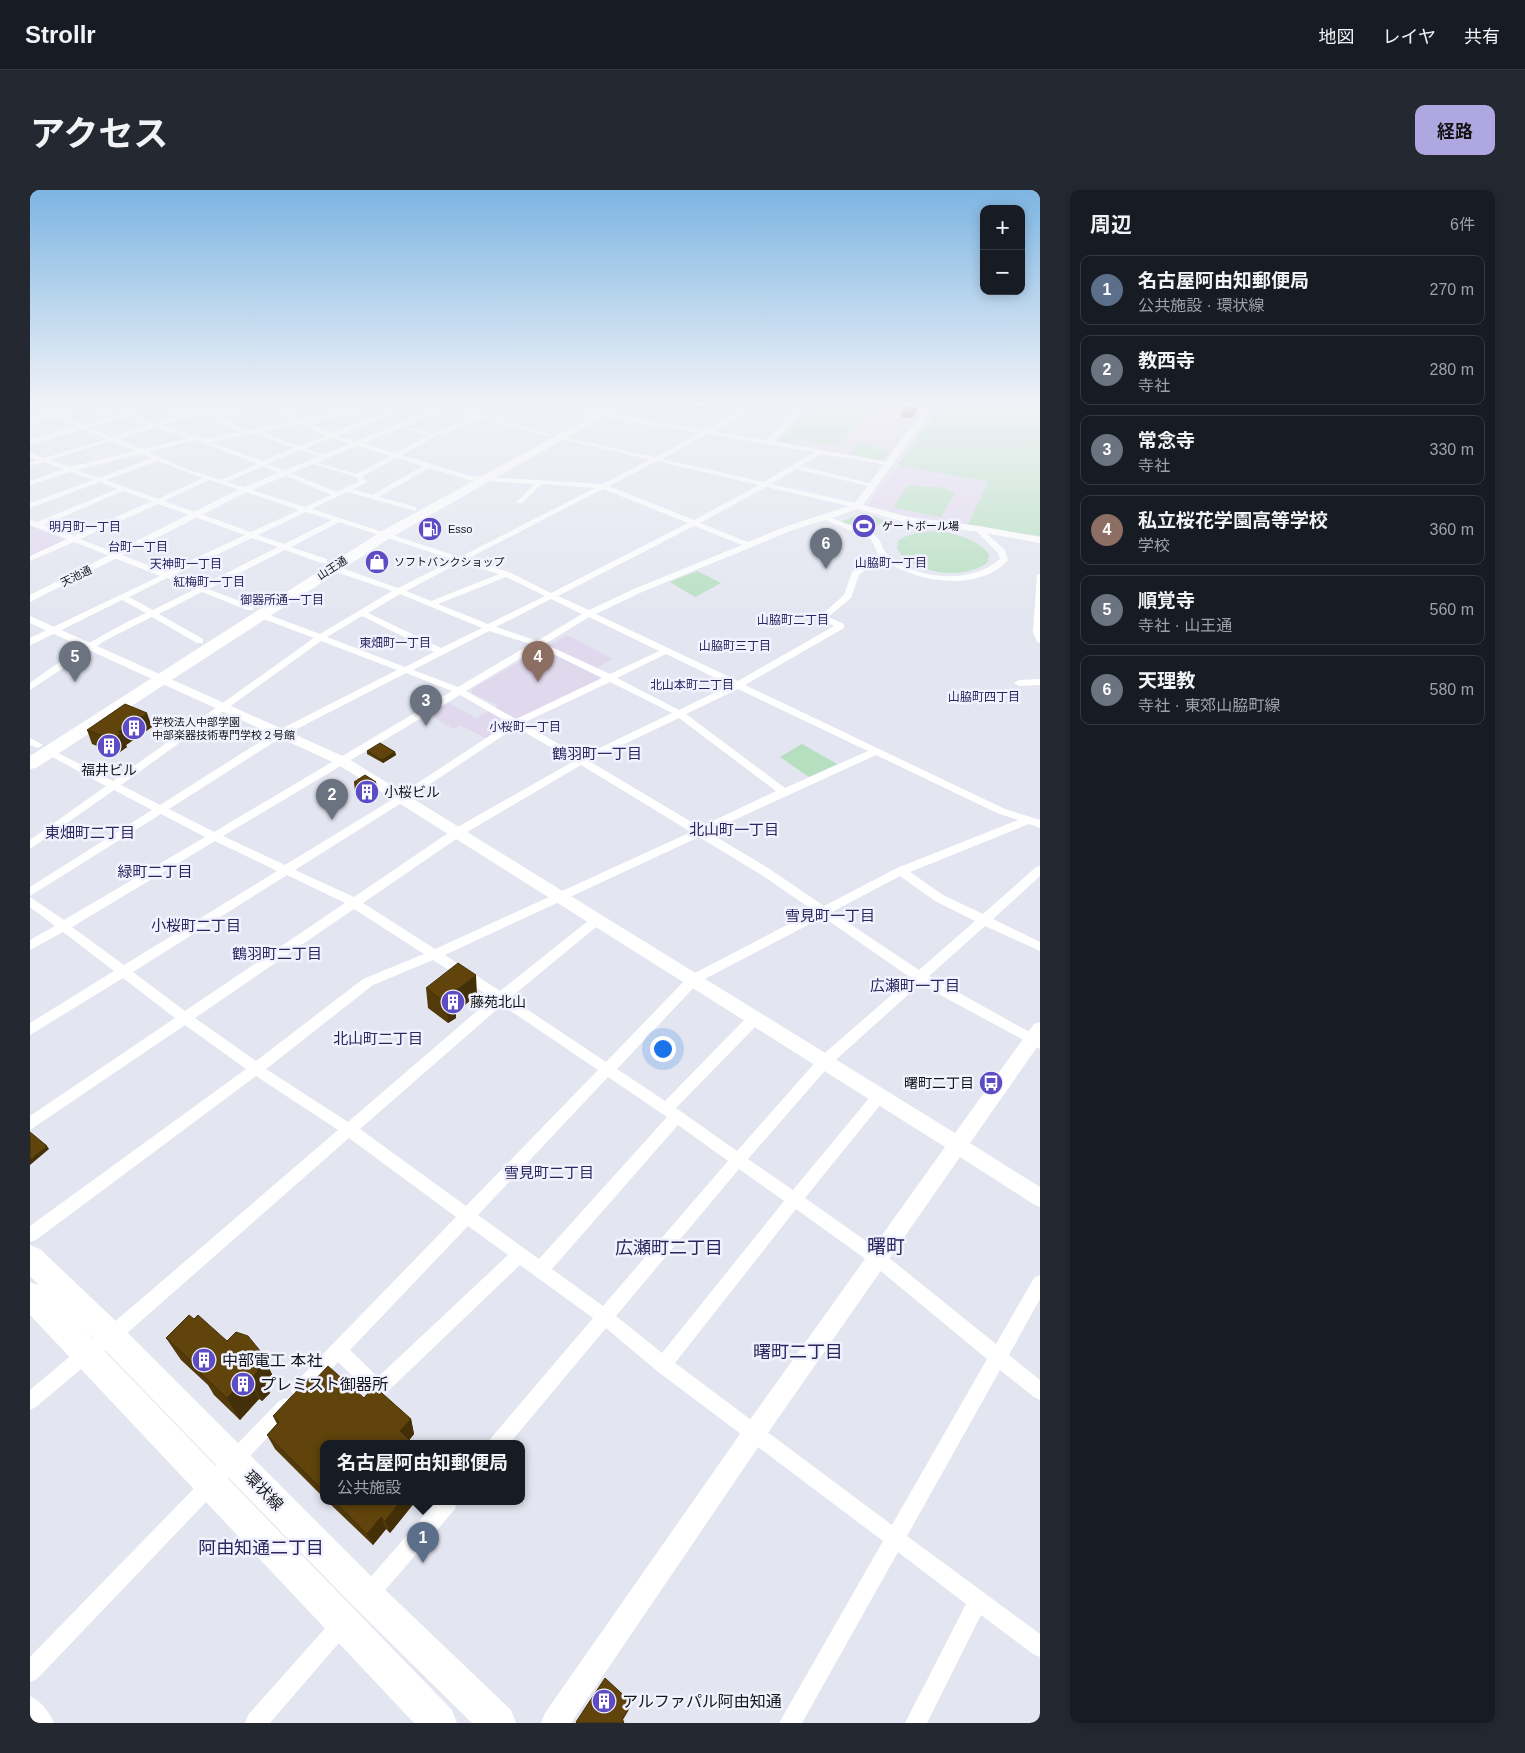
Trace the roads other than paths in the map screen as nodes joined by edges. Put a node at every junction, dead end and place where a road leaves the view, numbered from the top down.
1 (358, 476) edge
2 (48, 477) edge
3 (91, 477) edge
4 (105, 477) edge
5 (205, 477) edge
6 (234, 477) edge
7 (276, 477) edge
8 (293, 477) edge
9 (409, 477) edge
10 (464, 477) edge
11 (489, 477) edge
12 (621, 477) edge
13 (734, 477) edge
14 (779, 477) edge
15 (836, 477) edge
16 (879, 477) edge
17 (209, 478) junction
18 (469, 478) junction
19 (486, 478) junction
20 (98, 479) junction
21 (221, 482) junction
22 (540, 482) junction
23 (30, 483) edge
24 (767, 484) junction
25 (873, 485) junction
26 (602, 486) junction
27 (124, 488) junction
28 (244, 490) junction
29 (348, 490) junction
30 (336, 494) junction
31 (373, 497) junction
32 (158, 501) junction
33 (521, 502) dead end
34 (30, 506) edge
35 (857, 506) junction
36 (306, 509) junction
37 (412, 509) junction
38 (196, 514) junction
39 (825, 518) junction
40 (340, 519) junction
41 (693, 523) junction
42 (34, 524) edge
43 (979, 529) junction
44 (373, 530) junction
45 (386, 534) junction
46 (250, 535) junction
47 (73, 540) junction
48 (1040, 540) edge
49 (748, 546) junction
50 (285, 548) junction
51 (882, 555) junction
52 (116, 556) junction
53 (462, 558) junction
54 (30, 560) edge
55 (329, 564) junction
56 (506, 574) junction
57 (166, 575) junction
58 (1040, 576) edge
59 (201, 589) junction
60 (399, 591) junction
61 (122, 596) junction
62 (555, 596) junction
63 (30, 599) edge
64 (431, 604) junction
65 (256, 611) junction
66 (362, 613) junction
67 (590, 613) junction
68 (152, 614) junction
69 (30, 619) edge
70 (490, 628) junction
71 (52, 630) junction
72 (1039, 635) edge
73 (320, 638) junction
74 (200, 641) junction
75 (30, 642) edge
76 (539, 644) junction
77 (87, 646) junction
78 (668, 650) junction
79 (442, 652) junction
80 (405, 670) junction
81 (155, 676) junction
82 (610, 678) junction
83 (1040, 682) edge
84 (1019, 683) dead end
85 (738, 684) junction
86 (30, 687) edge
87 (460, 691) junction
88 (223, 706) junction
89 (680, 714) junction
90 (516, 723) junction
91 (281, 733) junction
92 (36, 747) edge
93 (875, 752) junction
94 (581, 760) junction
95 (342, 761) junction
96 (30, 764) edge
97 (113, 786) junction
98 (784, 792) junction
99 (402, 798) junction
100 (159, 809) junction
101 (1026, 821) junction
102 (1040, 824) edge
103 (458, 832) junction
104 (699, 832) junction
105 (216, 837) junction
106 (30, 846) edge
107 (288, 870) junction
108 (1040, 870) edge
109 (901, 871) junction
110 (30, 892) edge
111 (562, 898) junction
112 (30, 901) edge
113 (353, 902) junction
114 (822, 912) junction
115 (597, 920) junction
116 (984, 920) junction
117 (64, 926) junction
118 (30, 946) edge
119 (1040, 948) edge
120 (434, 955) junction
121 (122, 972) junction
122 (919, 977) junction
123 (694, 979) junction
124 (501, 998) junction
125 (185, 1018) junction
126 (754, 1019) junction
127 (30, 1030) edge
128 (1038, 1037) edge
129 (824, 1062) junction
130 (256, 1069) junction
131 (606, 1070) junction
132 (880, 1096) junction
133 (671, 1113) junction
134 (30, 1124) edge
135 (348, 1129) junction
136 (958, 1146) junction
137 (737, 1161) junction
138 (1040, 1198) edge
139 (794, 1200) junction
140 (467, 1218) junction
141 (30, 1235) edge
142 (519, 1255) junction
143 (30, 1258) edge
144 (878, 1258) junction
145 (540, 1270) junction
146 (1040, 1283) edge
147 (30, 1295) edge
148 (606, 1318) junction
149 (99, 1344) junction
150 (339, 1351) junction
151 (998, 1356) junction
152 (663, 1364) junction
153 (1040, 1391) edge
154 (30, 1401) edge
155 (755, 1432) junction
156 (500, 1440) edge
157 (234, 1459) junction
158 (211, 1483) junction
159 (445, 1505) edge
160 (897, 1538) junction
161 (367, 1596) junction
162 (978, 1600) junction
163 (343, 1623) junction
164 (1040, 1647) edge
165 (30, 1672) edge
166 (30, 1707) edge
167 (43, 1723) edge
168 (256, 1723) edge
169 (439, 1723) edge
170 (498, 1723) edge
171 (555, 1723) edge
172 (790, 1723) edge
173 (916, 1723) edge

1 - 29 street
2 - 23 street
3 - 20 street
4 - 20 street
5 - 17 street
6 - 21 street
7 - 28 street, 天池通
8 - 30 street
9 - 31 street
10 - 18 street
11 - 19 main road, 山王通
12 - 26 street
13 - 24 street
14 - 24 street
15 - 25 street
16 - 25 street
17 - 21 street
17 - 32 street
18 - 19 street
18 - 37 main road, 山王通
19 - 22 street
19 - 45 main road, 山王通
20 - 27 street
20 - 34 street
21 - 28 street
22 - 26 street
22 - 33 street
24 - 35 street
24 - 41 street
25 - 35 street
26 - 41 street
26 - 53 street
27 - 32 street
27 - 42 street
28 - 36 street
28 - 38 street, 天池通
29 - 30 street
29 - 31 street
30 - 36 street
31 - 37 street
32 - 38 street
32 - 47 street
35 - 39 street
35 - 43 street
36 - 40 street
36 - 46 street
37 - 44 main road, 山王通
38 - 46 street
38 - 52 street, 天池通
39 - 49 street
39 - 51 street
40 - 44 street
40 - 50 street
41 - 49 street
41 - 62 street
42 - 47 street
43 - 48 street
43 - 51 street
44 - 45 street
44 - 55 main road, 山王通
45 - 53 street
45 - 55 main road, 山王通
46 - 50 street
46 - 57 street
47 - 52 street
47 - 54 street
49 - 67 street
50 - 55 street
50 - 59 street
51 - 85 street
52 - 57 street
52 - 63 street, 天池通
53 - 56 street
53 - 60 street
55 - 60 street
55 - 65 main road, 山王通
56 - 62 street
56 - 64 street
57 - 59 street
57 - 61 street
58 - 72 street
59 - 65 street
59 - 68 street
60 - 64 street
60 - 66 street
61 - 68 street
61 - 71 street
62 - 67 street
62 - 70 street
64 - 70 street
65 - 73 street
65 - 74 main road, 山王通
65 - 81 main road, 山王通
66 - 73 street
66 - 79 street
67 - 76 street
67 - 78 street
68 - 74 street
68 - 77 street
69 - 71 street
70 - 76 street
70 - 79 street
71 - 75 street
71 - 77 street
73 - 80 street
73 - 88 street
74 - 81 main road, 山王通
76 - 82 street
76 - 87 street
77 - 81 street
77 - 86 street
78 - 82 street
78 - 85 street
79 - 80 street
80 - 87 street
80 - 91 street
81 - 88 street
81 - 92 main road, 山王通
82 - 89 street
82 - 90 street
83 - 84 street
85 - 89 street
85 - 93 street
87 - 90 street
87 - 95 street
88 - 91 street
88 - 97 street
89 - 94 street
89 - 98 street
90 - 94 street
90 - 99 street
91 - 95 street
91 - 100 street
92 - 96 main road, 山王通
92 - 97 street
93 - 98 street
93 - 101 street
94 - 103 street
94 - 104 street
95 - 99 street
95 - 105 street
97 - 100 street
97 - 106 street
98 - 104 street
99 - 103 street
99 - 107 street
100 - 105 street
100 - 110 street
101 - 102 street
101 - 109 street
103 - 111 street
103 - 113 street
104 - 111 street
104 - 114 street
105 - 107 street
105 - 117 street
107 - 113 street
107 - 121 street
108 - 116 street
109 - 114 street
109 - 116 street
111 - 115 street
111 - 120 street
112 - 117 street
113 - 120 street
113 - 125 street
114 - 122 street
114 - 123 street
115 - 123 street
115 - 124 street
116 - 119 street
116 - 122 street
117 - 118 street
117 - 121 street
120 - 124 street
120 - 130 street
121 - 125 street
121 - 127 street
122 - 128 street
122 - 129 street
123 - 126 street
123 - 131 street
124 - 131 street
124 - 135 street
125 - 130 street
125 - 134 street
126 - 129 street
126 - 133 street
128 - 136 street
129 - 132 street
129 - 137 street
130 - 135 street
130 - 141 street
131 - 133 street
131 - 140 street
132 - 136 street
132 - 139 street
133 - 137 street
133 - 145 street
135 - 140 street
135 - 149 street
136 - 138 street
136 - 144 street
137 - 139 street
137 - 148 street
139 - 144 street
139 - 152 street
140 - 142 street
140 - 150 street
142 - 145 street
142 - 150 street
143 - 149 main road, 環状線
144 - 151 street
144 - 155 street
145 - 148 street
146 - 151 street
147 - 149 main road, 環状線
148 - 152 street
148 - 156 street
149 - 154 street
149 - 157 main road, 環状線
149 - 158 main road, 環状線
150 - 157 street
151 - 153 street
151 - 160 street
152 - 155 street
155 - 160 street
155 - 171 street
157 - 158 street
157 - 161 main road, 環状線
158 - 163 main road, 環状線
158 - 165 street
159 - 161 street
160 - 162 street
160 - 172 street
161 - 163 street
161 - 170 main road, 環状線
162 - 164 street
162 - 173 street
163 - 168 street
163 - 169 main road, 環状線
166 - 167 street

